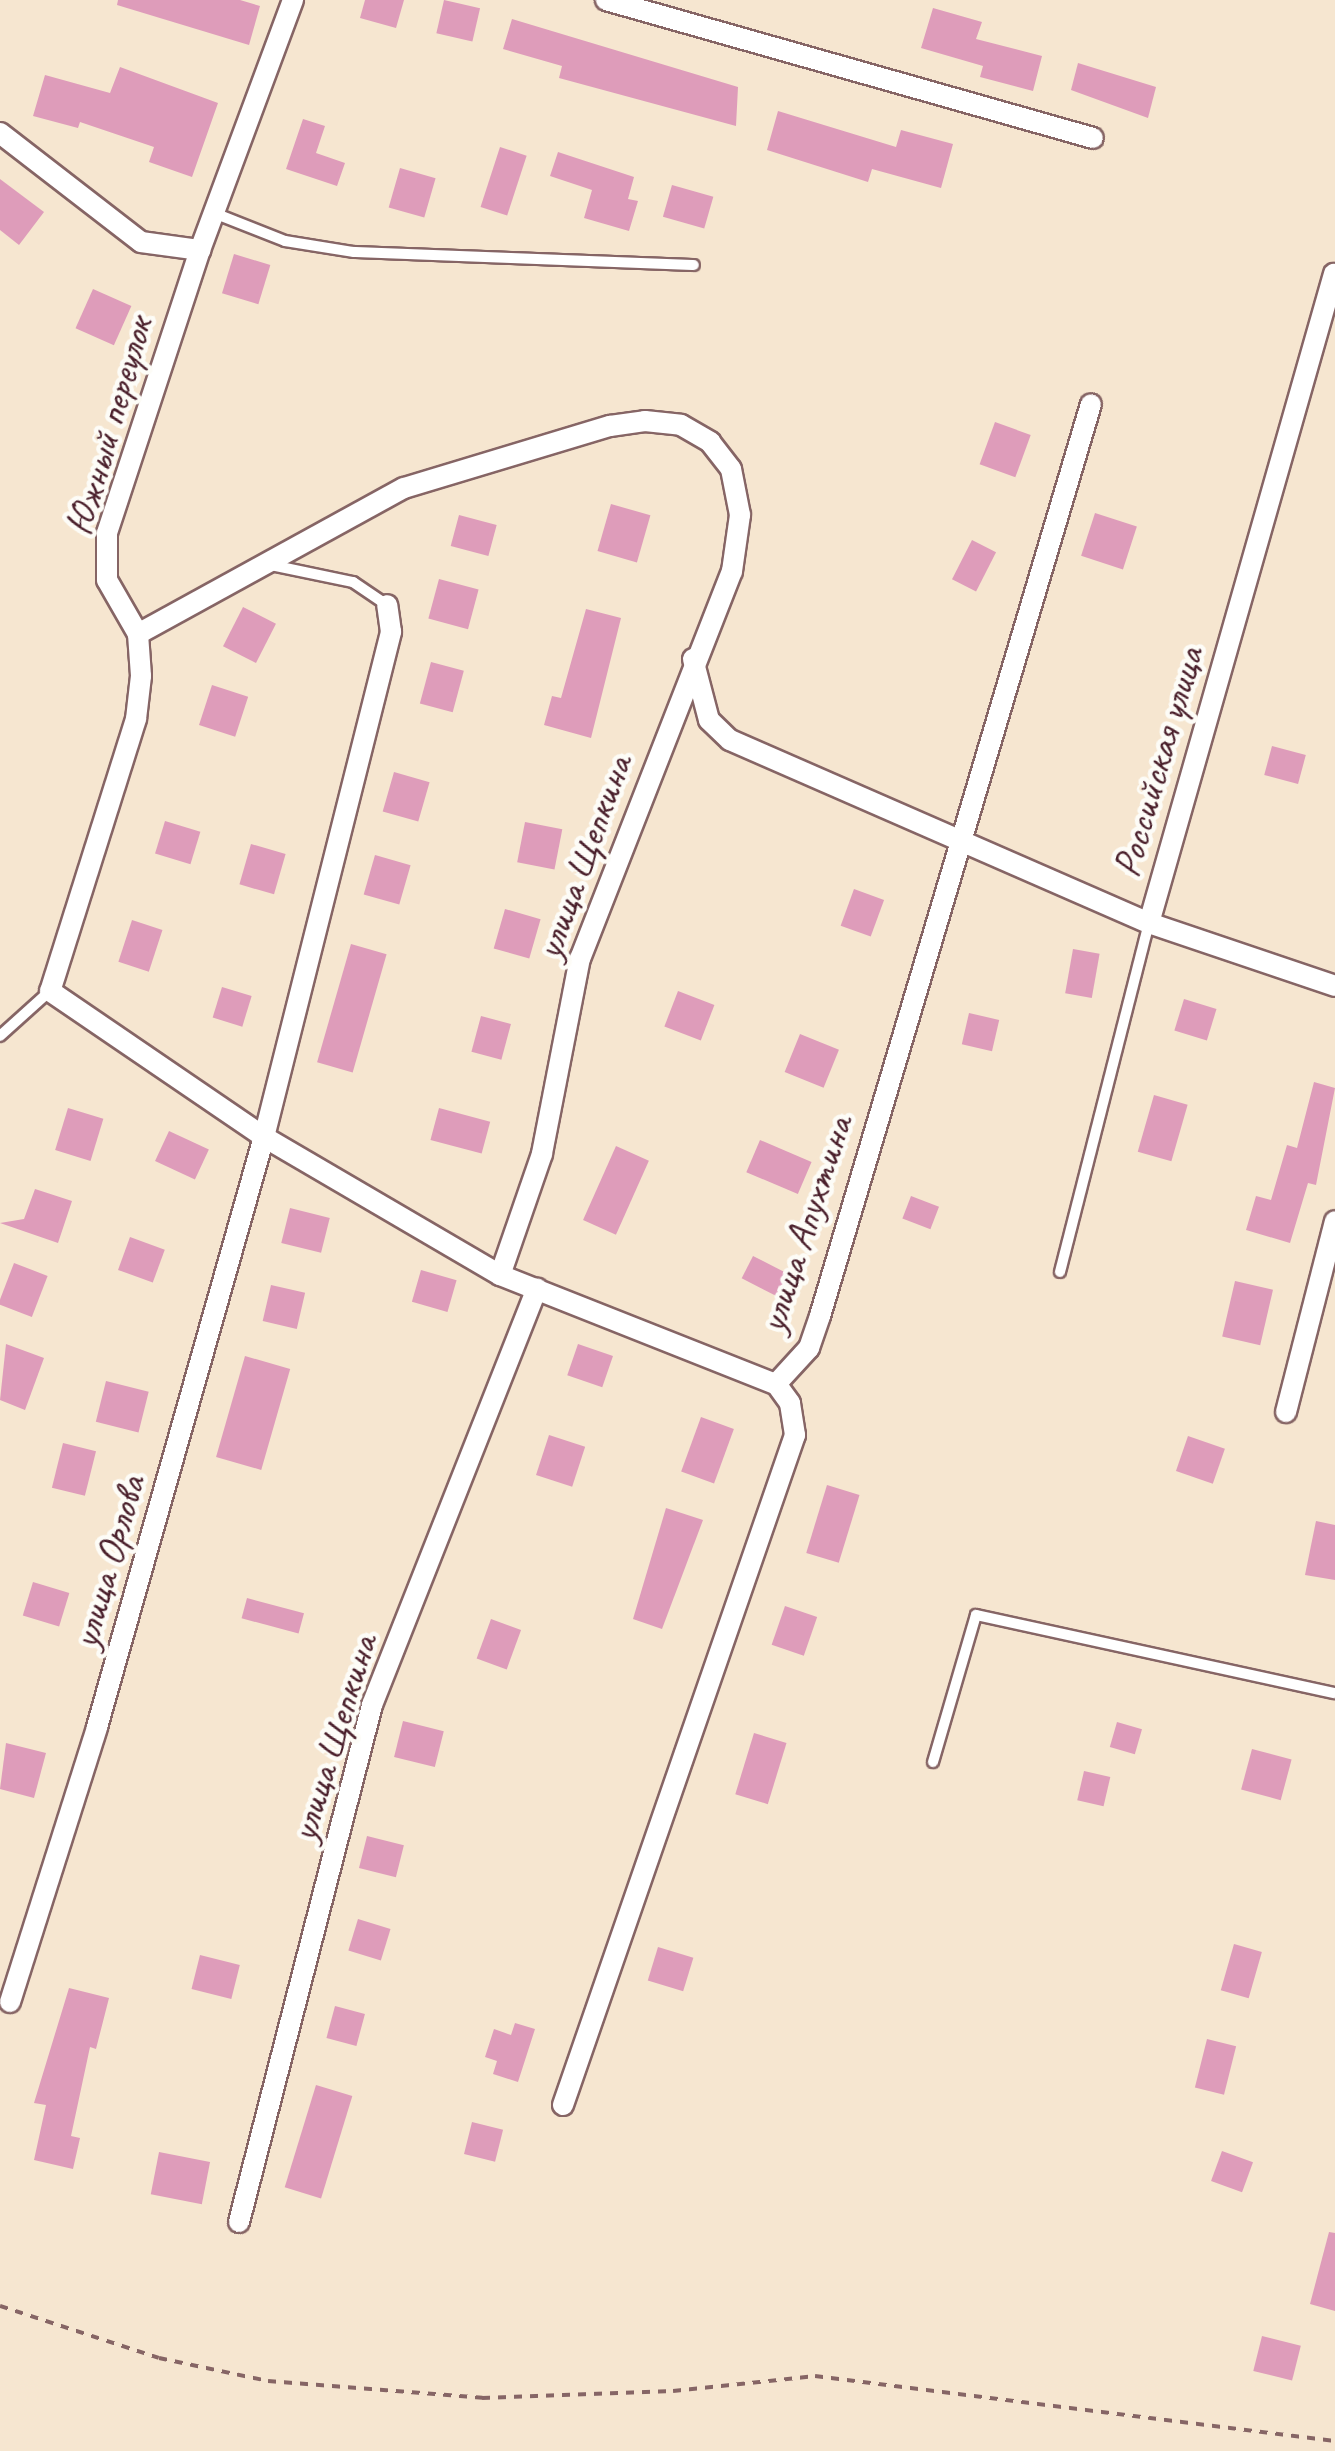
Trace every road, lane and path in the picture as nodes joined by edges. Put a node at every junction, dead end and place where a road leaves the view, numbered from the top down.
1 (293, 0) edge
2 (606, 0) edge
3 (0, 133) edge
4 (1093, 138) dead end
5 (213, 213) junction
6 (200, 250) junction
7 (694, 265) dead end
8 (1334, 274) edge
9 (1091, 404) dead end
10 (265, 564) junction
11 (387, 606) joint
12 (138, 634) junction
13 (693, 659) junction
14 (958, 840) junction
15 (1149, 923) junction
16 (1335, 986) edge
17 (50, 990) junction
18 (0, 1036) edge
19 (264, 1137) junction
20 (1335, 1221) edge
21 (1060, 1272) dead end
22 (500, 1276) junction
23 (537, 1288) junction
24 (776, 1384) junction
25 (1286, 1412) dead end
26 (1335, 1693) edge
27 (933, 1762) dead end
28 (10, 2002) dead end
29 (564, 2105) dead end
30 (239, 2222) dead end
31 (0, 2306) edge
32 (1335, 2441) edge

1 - 5 street, Южный переулок
2 - 4 street
3 - 6 street
5 - 6 street, Южный переулок
5 - 7 lane
6 - 12 street, Южный переулок
8 - 15 street, Российская улица
9 - 14 street, улица Апухтина
10 - 11 lane
10 - 12 street
10 - 13 street, улица Щепкина
11 - 19 street, улица Орлова
12 - 17 street
13 - 14 street
13 - 22 street, улица Щепкина
14 - 15 street
14 - 24 street, улица Апухтина
15 - 16 street
15 - 21 lane, Российская улица
17 - 18 lane
17 - 19 street
19 - 22 street
19 - 28 street, улица Орлова
20 - 25 street
22 - 23 street
23 - 24 street
23 - 30 street, улица Щепкина
24 - 29 street, улица Апухтина
26 - 27 lane
31 - 32 path

